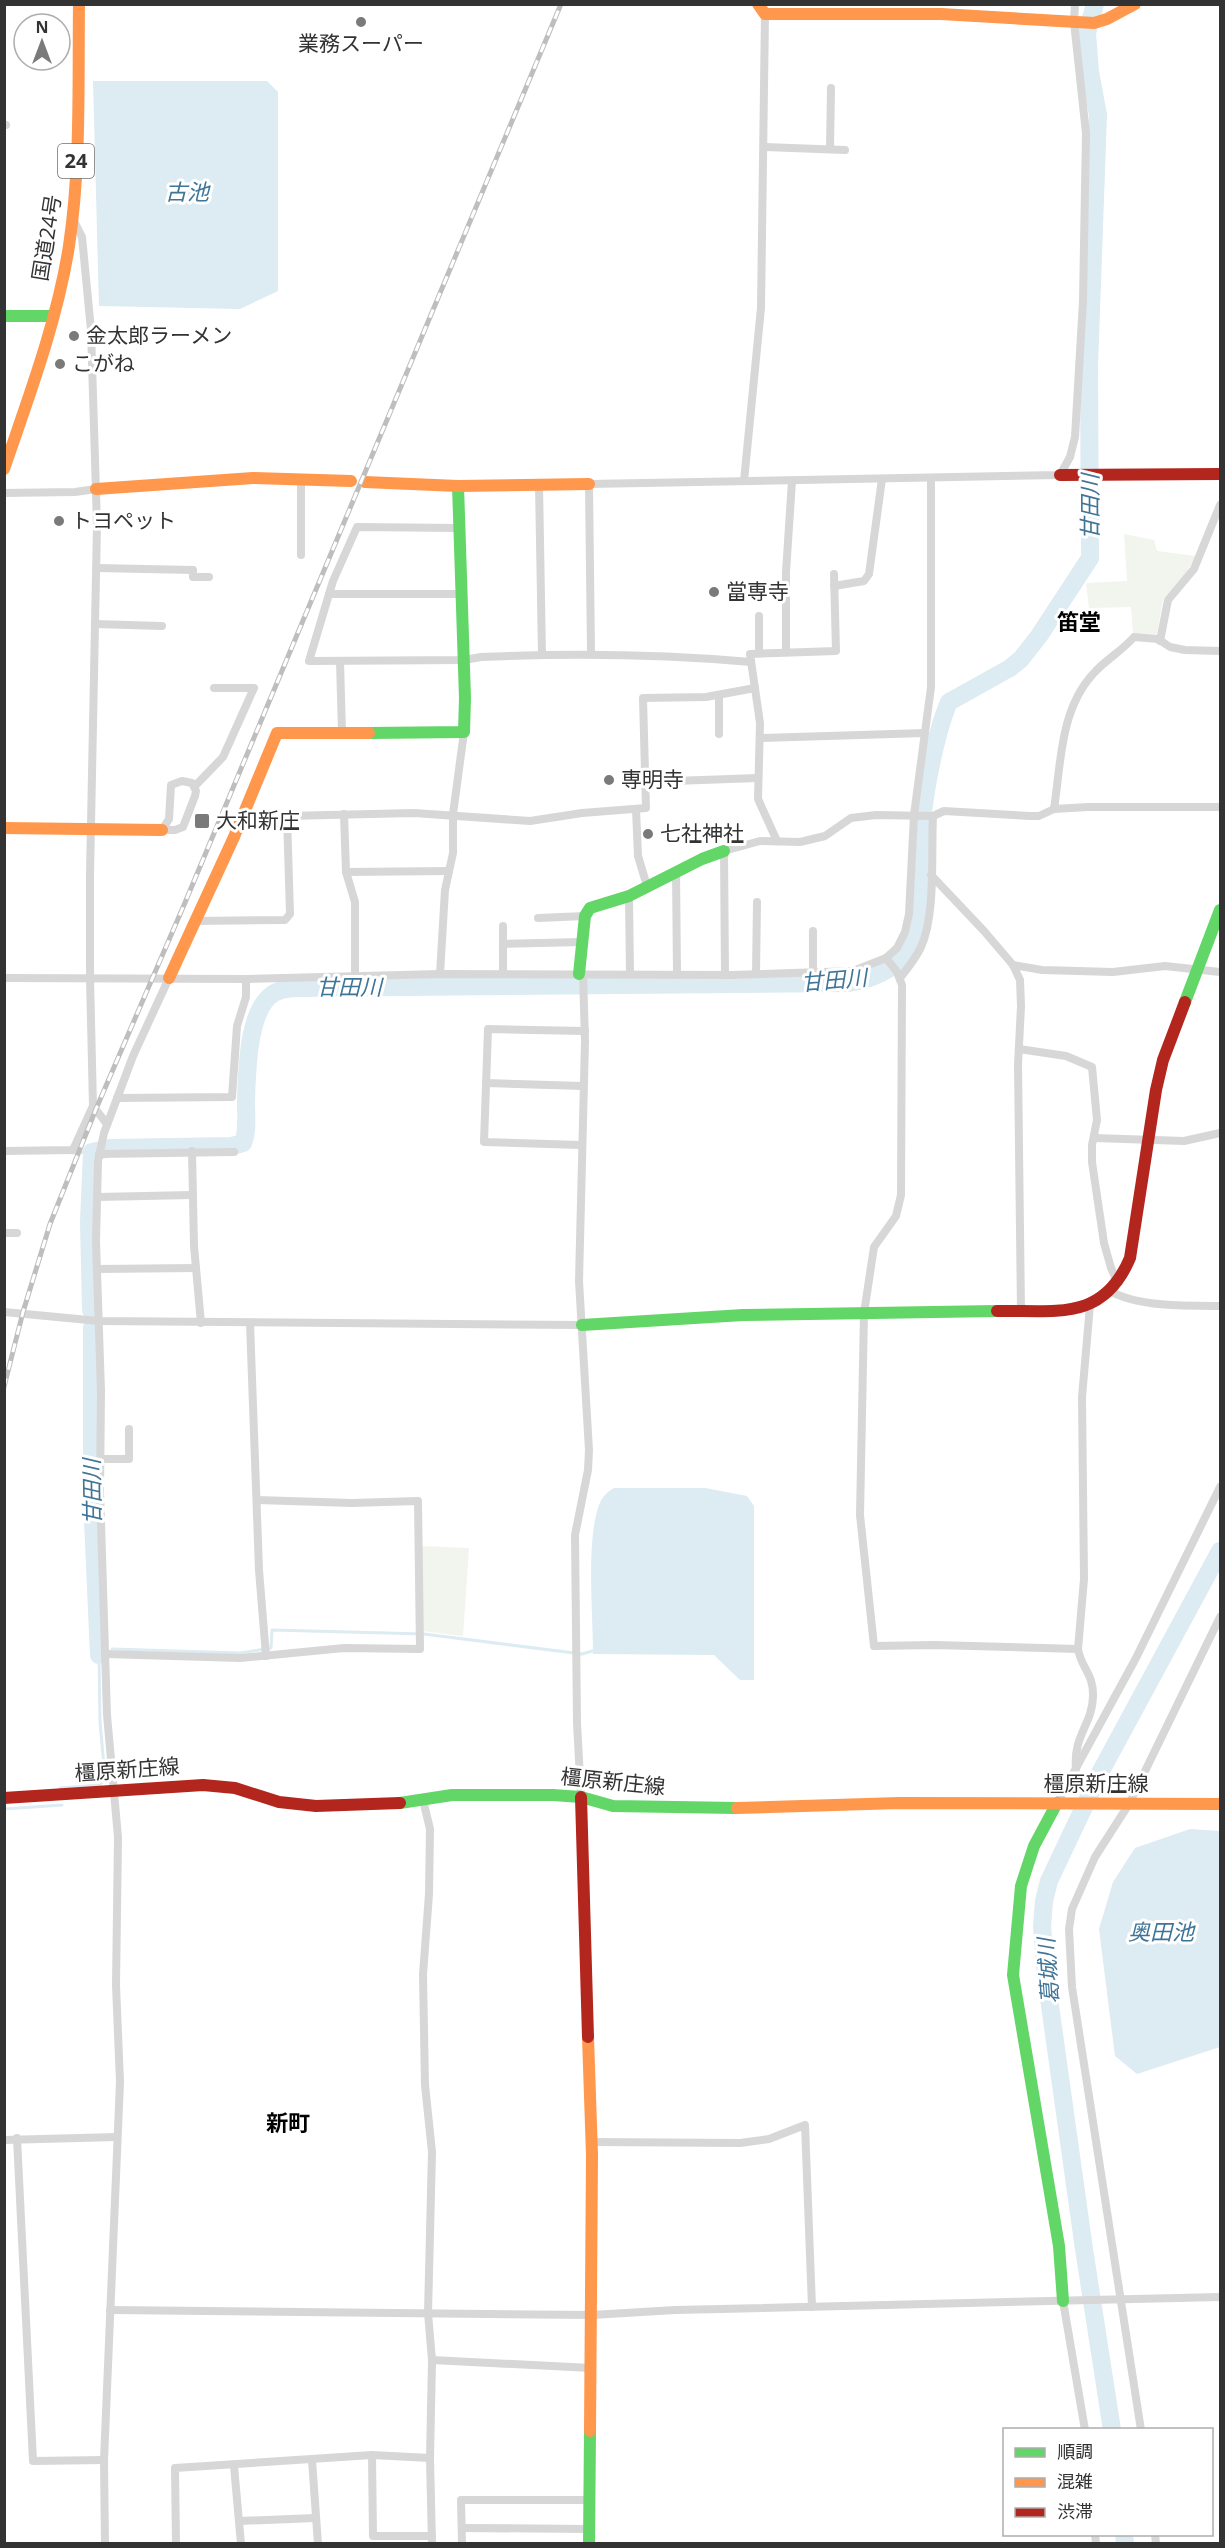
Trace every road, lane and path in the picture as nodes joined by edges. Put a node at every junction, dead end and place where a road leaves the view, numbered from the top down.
1 (79, 4) edge
2 (1075, 4) edge
3 (1135, 4) edge
4 (761, 9) edge
5 (1077, 22) junction
6 (831, 88) dead end
7 (765, 147) junction
8 (830, 150) junction
9 (845, 150) dead end
10 (72, 219) junction
11 (4, 316) edge
12 (53, 316) junction
13 (4, 469) edge
14 (1221, 474) edge
15 (1060, 475) junction
16 (931, 478) junction
17 (301, 479) junction
18 (882, 479) junction
19 (351, 481) dead end
20 (792, 481) junction
21 (365, 482) dead end
22 (744, 482) junction
23 (589, 484) junction
24 (539, 485) junction
25 (458, 486) junction
26 (96, 489) junction
27 (4, 493) edge
28 (1221, 506) edge
29 (459, 528) junction
30 (301, 555) dead end
31 (97, 568) junction
32 (834, 574) dead end
33 (209, 577) dead end
34 (834, 586) junction
35 (329, 594) junction
36 (460, 594) junction
37 (759, 616) dead end
38 (95, 624) junction
39 (162, 626) dead end
40 (1160, 641) junction
41 (1221, 651) edge
42 (786, 652) junction
43 (591, 653) junction
44 (759, 653) junction
45 (542, 654) junction
46 (465, 660) junction
47 (340, 661) junction
48 (751, 662) junction
49 (214, 688) dead end
50 (755, 688) junction
51 (719, 695) junction
52 (464, 732) junction
53 (342, 733) junction
54 (925, 733) junction
55 (718, 734) dead end
56 (761, 738) junction
57 (758, 778) junction
58 (645, 782) junction
59 (195, 786) junction
60 (1221, 807) edge
61 (636, 809) junction
62 (1054, 809) junction
63 (344, 814) junction
64 (453, 814) junction
65 (916, 815) junction
66 (286, 816) junction
67 (931, 816) junction
68 (242, 817) junction
69 (4, 828) edge
70 (91, 830) junction
71 (162, 830) junction
72 (777, 841) junction
73 (724, 851) junction
74 (449, 871) junction
75 (676, 871) junction
76 (346, 872) junction
77 (931, 875) junction
78 (646, 886) junction
79 (629, 896) junction
80 (757, 902) dead end
81 (1221, 910) edge
82 (585, 916) junction
83 (538, 918) dead end
84 (195, 921) junction
85 (503, 926) dead end
86 (813, 932) dead end
87 (582, 942) junction
88 (503, 944) junction
89 (888, 960) junction
90 (1013, 965) junction
91 (1197, 970) junction
92 (1221, 972) edge
93 (813, 973) junction
94 (440, 974) junction
95 (503, 974) junction
96 (630, 974) junction
97 (756, 974) junction
98 (356, 975) junction
99 (582, 975) junction
100 (677, 975) junction
101 (725, 975) junction
102 (899, 975) junction
103 (4, 978) edge
104 (90, 978) junction
105 (169, 978) junction
106 (246, 978) junction
107 (585, 1031) junction
108 (1019, 1048) junction
109 (486, 1083) junction
110 (583, 1086) junction
111 (117, 1098) junction
112 (93, 1106) junction
113 (107, 1124) junction
114 (1221, 1133) edge
115 (1094, 1138) junction
116 (1149, 1140) junction
117 (581, 1145) junction
118 (4, 1151) edge
119 (192, 1151) junction
120 (234, 1152) dead end
121 (99, 1154) junction
122 (192, 1195) junction
123 (97, 1197) junction
124 (4, 1233) edge
125 (17, 1233) dead end
126 (196, 1268) junction
127 (97, 1269) junction
128 (1115, 1288) junction
129 (1090, 1305) junction
130 (1221, 1306) edge
131 (1021, 1311) junction
132 (4, 1312) edge
133 (864, 1313) junction
134 (99, 1321) junction
135 (201, 1323) junction
136 (250, 1323) junction
137 (582, 1325) junction
138 (129, 1429) dead end
139 (101, 1459) junction
140 (1221, 1487) edge
141 (257, 1500) junction
142 (1221, 1617) edge
143 (1078, 1649) junction
144 (105, 1654) junction
145 (266, 1656) junction
146 (1076, 1769) junction
147 (113, 1791) junction
148 (581, 1797) junction
149 (4, 1798) edge
150 (423, 1800) junction
151 (1061, 1803) junction
152 (1129, 1804) junction
153 (1221, 1804) edge
154 (117, 2137) junction
155 (17, 2138) junction
156 (4, 2140) edge
157 (592, 2142) junction
158 (1221, 2297) edge
159 (1120, 2299) junction
160 (1067, 2301) junction
161 (812, 2307) junction
162 (110, 2310) junction
163 (428, 2313) junction
164 (592, 2315) junction
165 (432, 2360) junction
166 (591, 2368) junction
167 (1085, 2428) edge
168 (1141, 2428) edge
169 (372, 2455) junction
170 (430, 2458) junction
171 (104, 2460) junction
172 (312, 2460) junction
173 (234, 2466) junction
174 (590, 2500) junction
175 (316, 2518) junction
176 (239, 2520) junction
177 (462, 2528) junction
178 (590, 2529) junction
179 (432, 2540) edge
180 (105, 2544) edge
181 (176, 2544) edge
182 (241, 2544) edge
183 (318, 2544) edge
184 (462, 2544) edge
185 (589, 2544) edge

1 - 10 main road, 国道24号 / 24
2 - 5 street
3 - 5 main road
4 - 5 main road
4 - 7 street
5 - 15 street
6 - 8 street
7 - 8 street
7 - 22 street
8 - 9 street
10 - 12 main road, 国道24号 / 24
10 - 26 street
11 - 12 main road
12 - 13 main road, 国道24号 / 24
14 - 15 main road
15 - 16 street
16 - 18 street
16 - 54 street
17 - 19 main road
17 - 26 main road
17 - 30 street
18 - 20 street
18 - 34 street
20 - 22 street
20 - 42 street
21 - 25 main road
22 - 23 street
23 - 24 main road
23 - 43 street
24 - 25 main road
24 - 45 street
25 - 29 main road
26 - 27 street
26 - 31 street
28 - 40 street
29 - 35 street
29 - 36 main road
31 - 33 street
31 - 38 street
32 - 34 street
34 - 42 street
35 - 36 street
35 - 47 street
36 - 46 main road
37 - 44 street
38 - 39 street
38 - 70 street
40 - 41 street
40 - 62 street
42 - 44 street
43 - 45 street
43 - 48 street
44 - 48 street
45 - 46 street
46 - 47 street
46 - 52 main road
47 - 53 street
48 - 50 street
49 - 59 street
50 - 51 street
50 - 56 street
51 - 55 street
51 - 58 street
52 - 53 main road
52 - 64 street
53 - 68 main road
54 - 56 street
54 - 65 street
56 - 57 street
57 - 58 street
57 - 72 street
58 - 61 street
59 - 71 street
59 - 71 street
60 - 62 street
61 - 64 street
61 - 78 street
62 - 67 street
63 - 64 street
63 - 66 street
63 - 76 street
64 - 74 street
65 - 67 street
65 - 72 street
65 - 89 street
66 - 68 street
66 - 84 street
67 - 77 street
68 - 84 main road
69 - 70 main road
70 - 71 main road
70 - 104 street
72 - 73 street
73 - 75 main road
73 - 101 street
74 - 76 street
74 - 94 street
75 - 78 main road
75 - 100 street
76 - 98 street
77 - 90 street
77 - 102 street
78 - 79 main road
79 - 82 main road
79 - 96 street
80 - 97 street
81 - 91 main road
82 - 83 street
82 - 87 main road
84 - 105 main road
85 - 88 street
86 - 93 street
87 - 88 street
87 - 99 main road
88 - 95 street
89 - 93 street
89 - 102 street
90 - 91 street
90 - 108 street
91 - 92 street
91 - 116 main road
93 - 97 street
94 - 95 street
94 - 98 street
95 - 99 street
96 - 99 street
96 - 100 street
97 - 101 street
98 - 106 street
99 - 107 street
100 - 101 street
102 - 133 street
103 - 104 street
104 - 105 street
104 - 112 street
105 - 106 street
105 - 111 street
106 - 111 street
107 - 109 street
107 - 110 street
108 - 115 street
108 - 131 street
109 - 110 street
109 - 117 street
110 - 117 street
111 - 113 street
112 - 113 street
112 - 118 street
113 - 121 street
114 - 116 street
115 - 116 street
115 - 128 street
116 - 128 main road
117 - 137 street
119 - 120 street
119 - 121 street
119 - 122 street
121 - 123 street
122 - 123 street
122 - 126 street
123 - 127 street
124 - 125 street
126 - 127 street
126 - 135 street
127 - 134 street
128 - 129 main road
128 - 130 street
129 - 131 main road
129 - 143 street
131 - 133 main road
132 - 134 street
133 - 137 main road
133 - 143 street
134 - 135 street
134 - 139 street
135 - 136 street
136 - 137 street
136 - 141 street
137 - 148 street
138 - 139 street
139 - 144 street
140 - 146 street
141 - 145 street
141 - 145 street
142 - 152 street
143 - 146 street
144 - 145 street
144 - 147 street
146 - 151 street
147 - 149 main road, 橿原新庄線
147 - 150 main road, 橿原新庄線
147 - 154 street
148 - 150 main road, 橿原新庄線
148 - 151 main road, 橿原新庄線
148 - 157 main road
150 - 163 street
151 - 152 main road, 橿原新庄線
151 - 160 main road
152 - 153 main road, 橿原新庄線
152 - 159 street
154 - 155 street
154 - 162 street
155 - 156 street
155 - 171 street
157 - 161 street
157 - 164 main road
158 - 159 street
159 - 160 street
159 - 168 street
160 - 161 street
160 - 167 street
161 - 164 street
162 - 163 street
162 - 171 street
163 - 164 street
163 - 165 street
164 - 166 main road
165 - 166 street
165 - 170 street
166 - 174 main road
169 - 170 street
169 - 172 street
169 - 179 street
170 - 179 street
171 - 180 street
172 - 173 street
172 - 175 street
173 - 176 street
173 - 181 street
174 - 177 street
174 - 178 main road
175 - 176 street
175 - 183 street
176 - 182 street
177 - 178 street
177 - 184 street
178 - 185 main road

